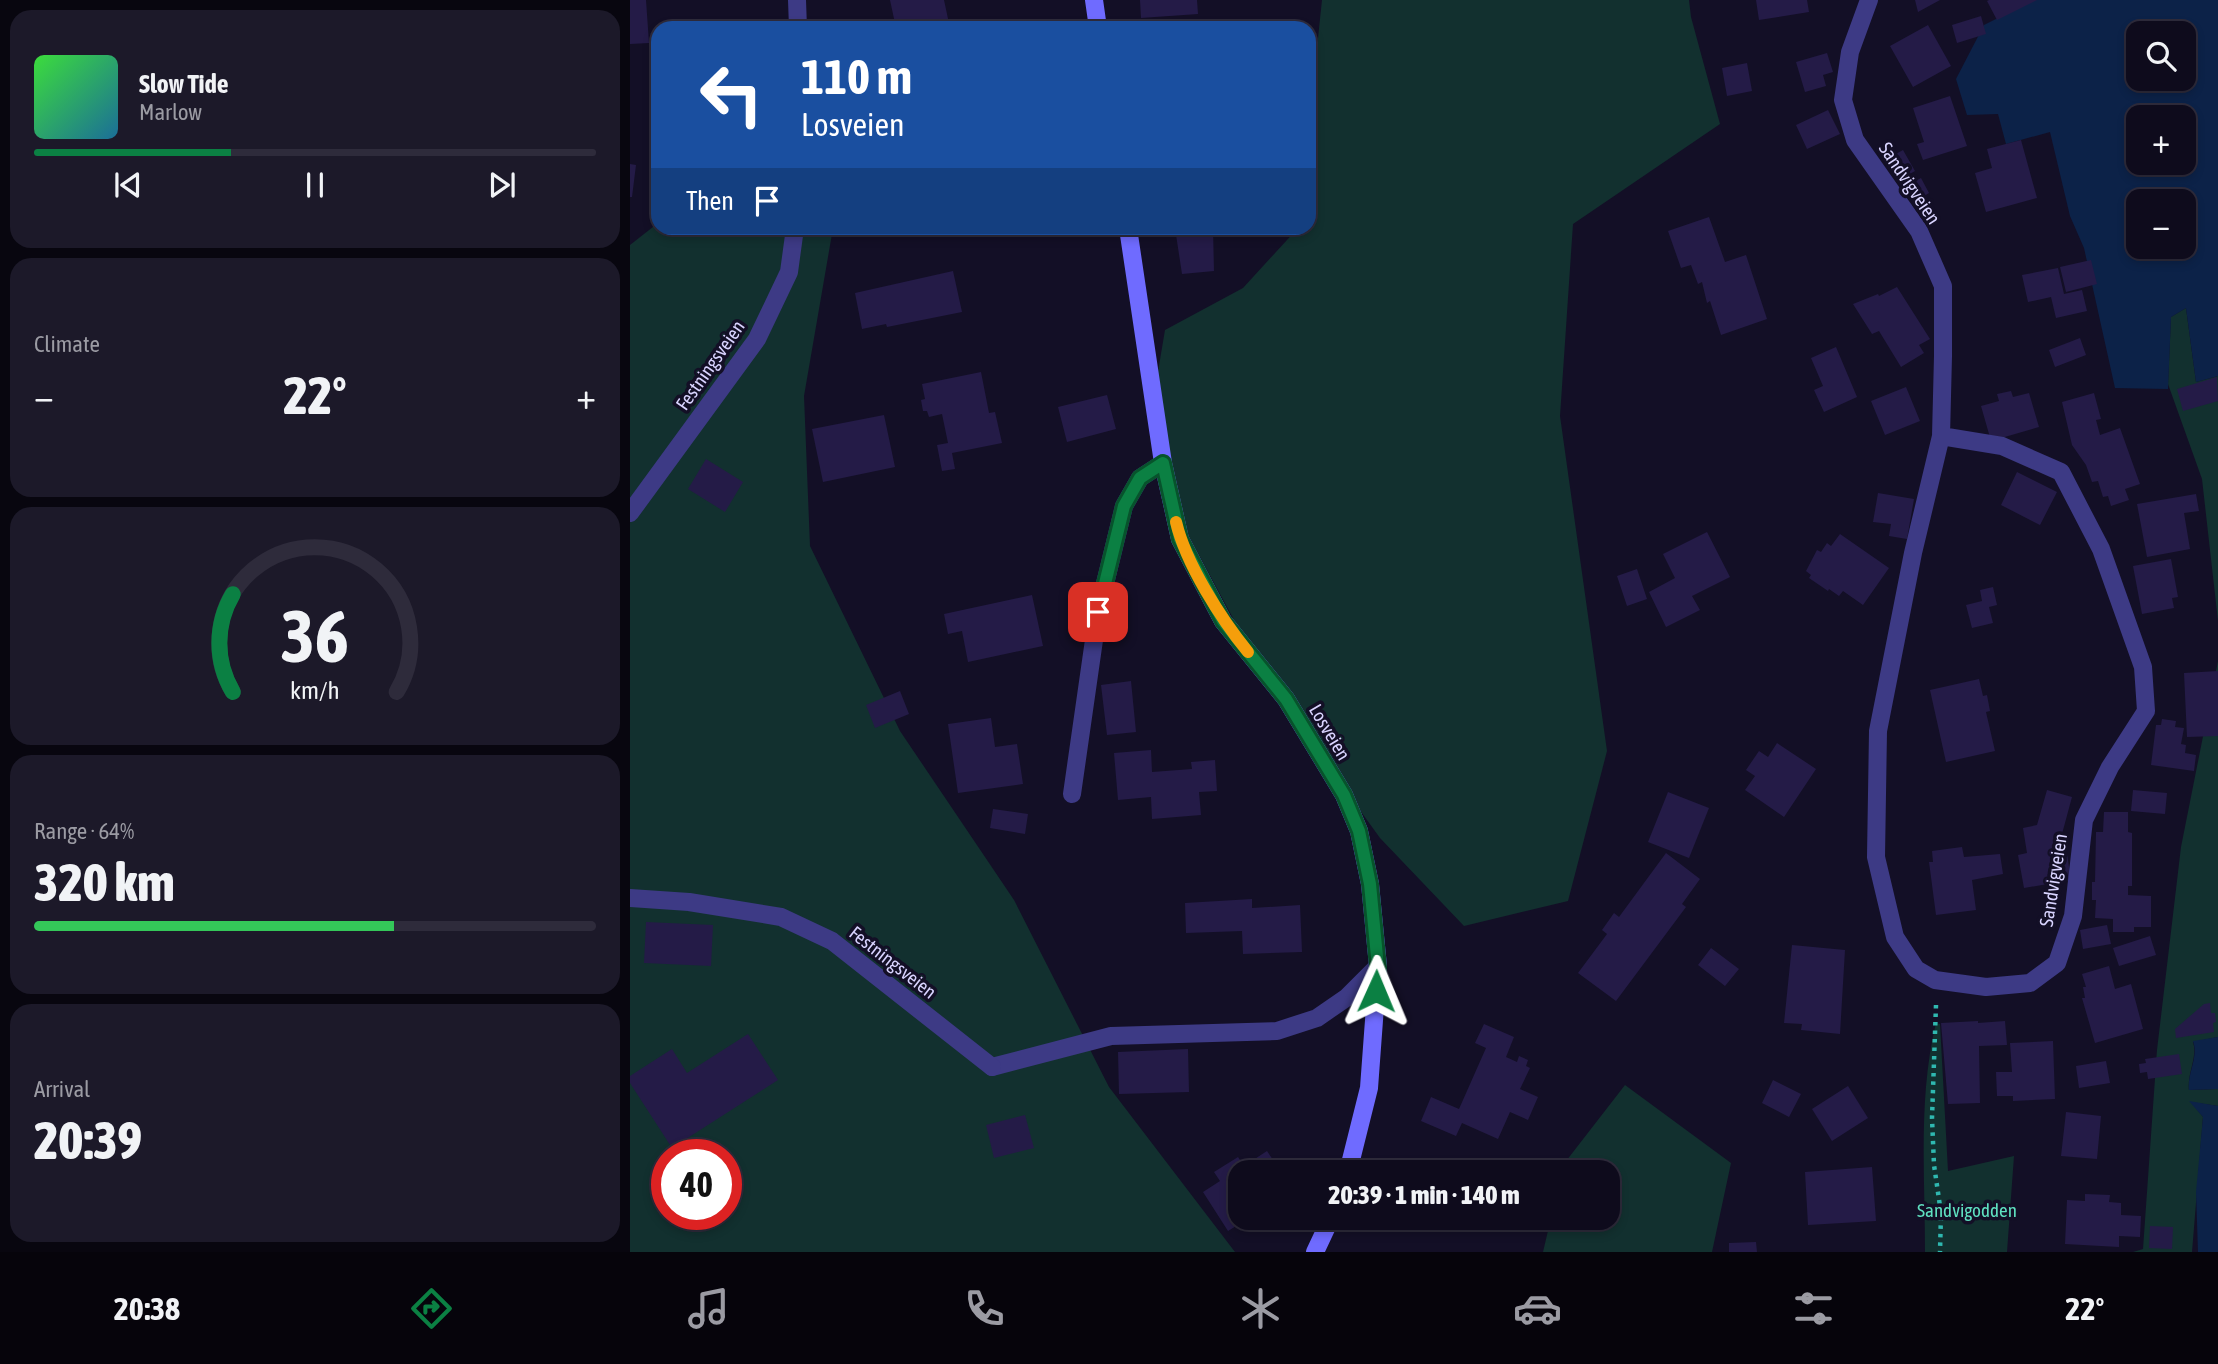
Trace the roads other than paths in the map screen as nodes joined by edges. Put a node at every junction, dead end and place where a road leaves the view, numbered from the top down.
1 (797, 0) edge
2 (1094, 0) edge
3 (1869, 0) edge
4 (798, 21) edge
5 (1097, 21) edge
6 (794, 235) edge
7 (1129, 235) edge
8 (1941, 436) junction
9 (1163, 463) junction
10 (630, 513) edge
11 (1072, 794) dead end
12 (630, 898) edge
13 (1378, 967) junction
14 (1351, 1160) edge
15 (1325, 1230) edge
16 (1315, 1252) edge

1 - 4 street
2 - 5 street
3 - 8 street, Sandvigveien
6 - 10 street, Festningsveien
7 - 9 street, Losveien
8 - 8 street, Sandvigveien
9 - 11 street
9 - 13 street, Losveien
12 - 13 street, Festningsveien
13 - 14 street, Losveien
15 - 16 street

